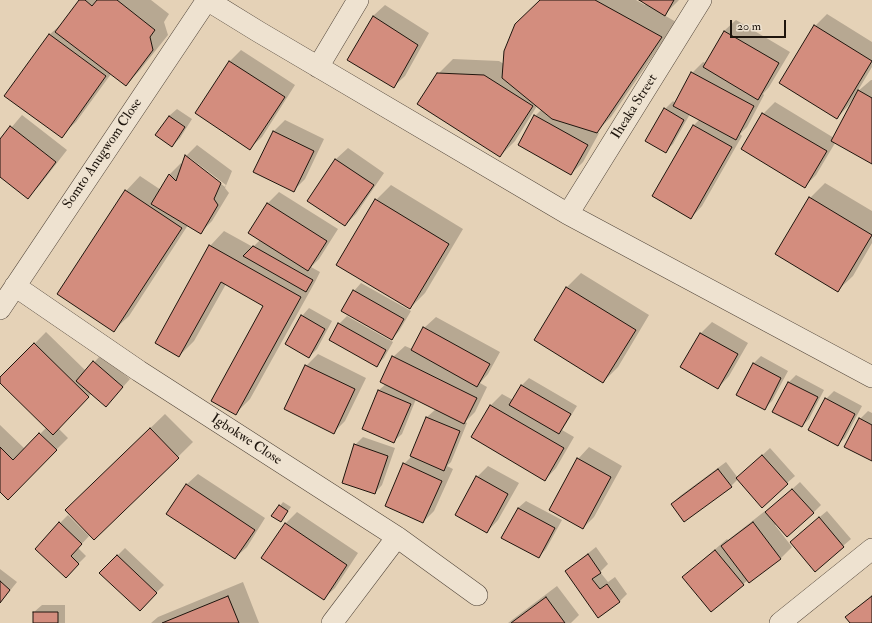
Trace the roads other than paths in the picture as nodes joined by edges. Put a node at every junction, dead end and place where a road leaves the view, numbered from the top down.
1 (207, 0) edge
2 (358, 0) edge
3 (701, 0) edge
4 (318, 67) junction
5 (568, 214) junction
6 (15, 286) junction
7 (0, 309) edge
8 (872, 377) edge
9 (397, 537) junction
10 (872, 549) edge
11 (477, 594) dead end
12 (332, 623) edge
13 (780, 623) edge

1 - 4 street
1 - 6 street, Somto Anugwom Close
2 - 4 street
3 - 5 street, Iheaka Street
4 - 5 street
5 - 8 street
6 - 7 street, Somto Anugwom Close
6 - 9 street, Igbokwe Close
9 - 11 street, Igbokwe Close
9 - 12 street
10 - 13 street

